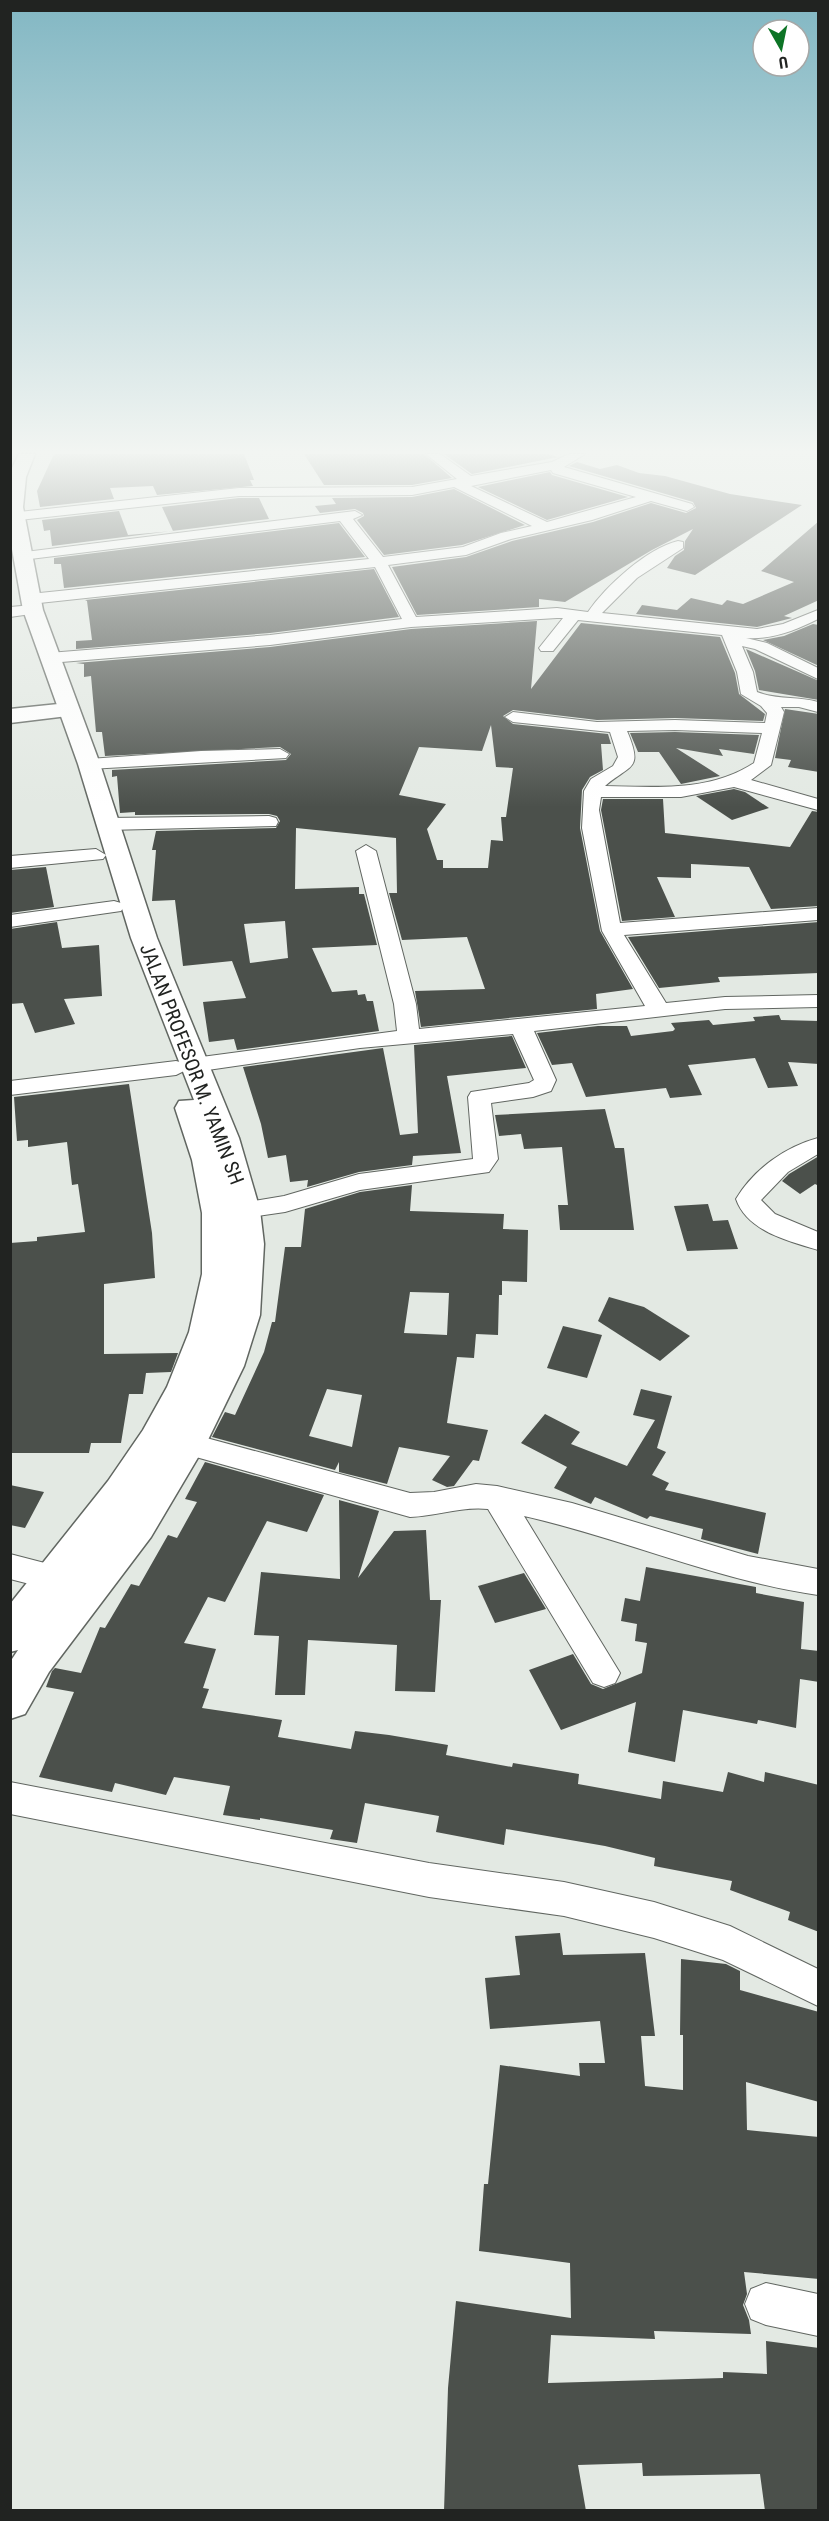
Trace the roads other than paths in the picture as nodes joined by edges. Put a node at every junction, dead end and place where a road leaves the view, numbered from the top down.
1 (21, 572) edge
2 (300, 572) edge
3 (385, 572) edge
4 (634, 572) edge
5 (19, 606) edge
6 (575, 614) junction
7 (819, 614) edge
8 (593, 615) junction
9 (411, 622) junction
10 (729, 635) junction
11 (547, 648) dead end
12 (49, 658) junction
13 (819, 674) edge
14 (767, 702) junction
15 (819, 707) edge
16 (59, 711) junction
17 (10, 716) edge
18 (513, 717) dead end
19 (617, 727) junction
20 (772, 728) junction
21 (280, 754) dead end
22 (88, 764) junction
23 (733, 781) junction
24 (593, 791) junction
25 (819, 805) edge
26 (269, 822) dead end
27 (106, 824) junction
28 (366, 851) dead end
29 (96, 855) junction
30 (10, 862) edge
31 (114, 907) junction
32 (819, 914) edge
33 (10, 921) edge
34 (612, 930) junction
35 (135, 939) junction
36 (819, 1001) edge
37 (659, 1010) junction
38 (521, 1026) junction
39 (414, 1036) junction
40 (185, 1066) junction
41 (10, 1088) edge
42 (819, 1146) edge
43 (244, 1210) junction
44 (819, 1241) edge
45 (188, 1444) junction
46 (497, 1498) junction
47 (10, 1566) edge
48 (53, 1577) junction
49 (819, 1582) edge
50 (10, 1635) edge
51 (604, 1673) dead end
52 (10, 1701) edge
53 (10, 1798) edge
54 (819, 1988) edge
55 (766, 2304) dead end
56 (819, 2315) edge

1 - 5 main road, JALAN PROFESOR M. YAMIN SH
2 - 5 street
3 - 9 street
4 - 8 street
5 - 12 main road, JALAN PROFESOR M. YAMIN SH
5 - 16 main road, JALAN PROFESOR M. YAMIN SH
6 - 8 street
6 - 9 street
6 - 11 street
7 - 10 street
8 - 10 street
9 - 12 street
10 - 13 street
10 - 14 street
12 - 16 main road, JALAN PROFESOR M. YAMIN SH
14 - 15 street
14 - 20 street
16 - 17 main road
16 - 22 main road, JALAN PROFESOR M. YAMIN SH
16 - 29 main road, JALAN PROFESOR M. YAMIN SH
18 - 19 street
19 - 20 street
19 - 24 street
20 - 23 street
21 - 22 street
22 - 27 main road, JALAN PROFESOR M. YAMIN SH
23 - 24 street
23 - 25 street
24 - 34 street
26 - 27 street
27 - 35 main road, JALAN PROFESOR M. YAMIN SH
28 - 39 street
29 - 30 street
29 - 31 main road, JALAN PROFESOR M. YAMIN SH
31 - 33 street
31 - 35 main road, JALAN PROFESOR M. YAMIN SH
32 - 34 street
34 - 37 street
35 - 40 main road, JALAN PROFESOR M. YAMIN SH
36 - 37 street
37 - 38 street
38 - 39 street
38 - 43 street
39 - 40 street
40 - 41 street
40 - 43 main road, JALAN PROFESOR M. YAMIN SH
40 - 48 main road, JALAN PROFESOR M. YAMIN SH
42 - 44 street
43 - 45 main road, JALAN PROFESOR M. YAMIN SH
45 - 46 street
45 - 52 main road, JALAN PROFESOR M. YAMIN SH
46 - 49 street
46 - 51 street
47 - 48 street
48 - 50 main road, JALAN PROFESOR M. YAMIN SH
53 - 54 street
55 - 56 street

